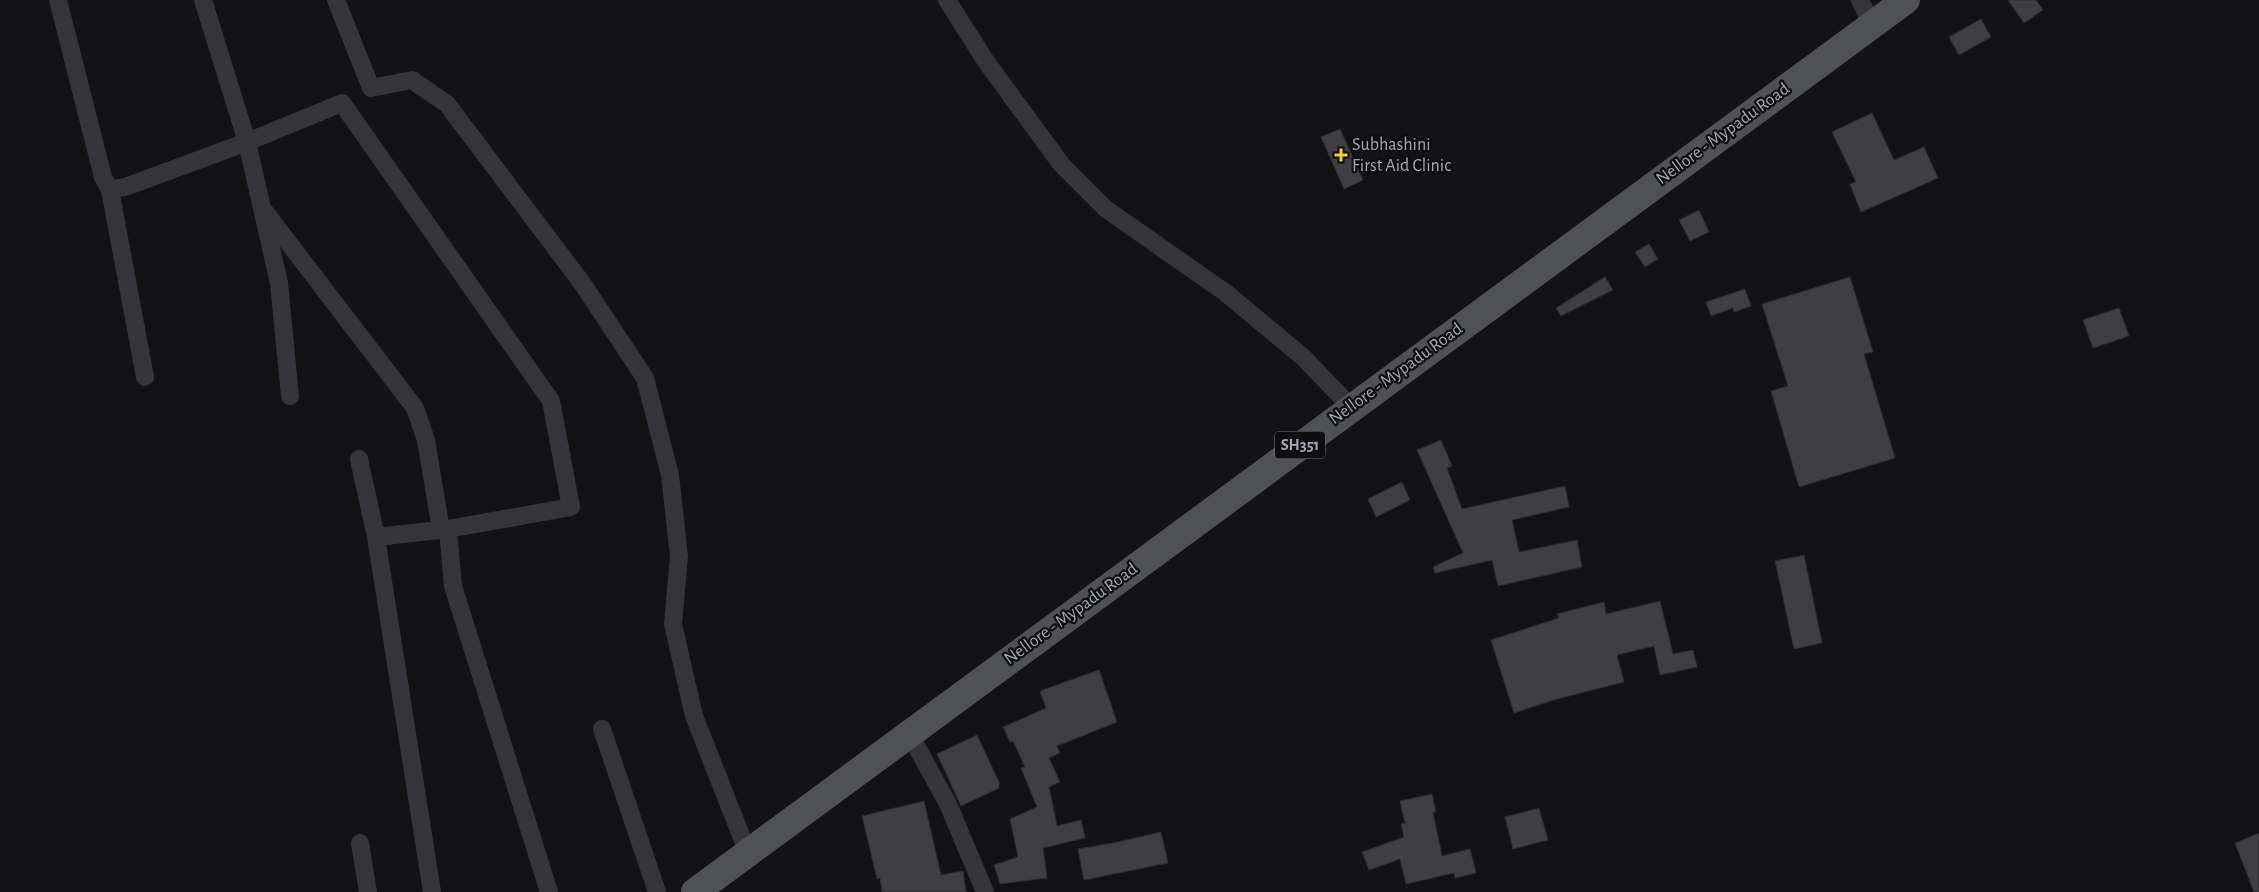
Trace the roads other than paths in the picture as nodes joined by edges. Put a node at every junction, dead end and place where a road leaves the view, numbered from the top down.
1 (58, 0) edge
2 (203, 0) edge
3 (336, 0) edge
4 (947, 0) edge
5 (1860, 0) edge
6 (1906, 0) edge
7 (1872, 25) junction
8 (247, 142) junction
9 (110, 190) junction
10 (262, 207) junction
11 (145, 377) dead end
12 (290, 396) dead end
13 (1351, 407) junction
14 (359, 459) dead end
15 (445, 530) junction
16 (376, 537) junction
17 (602, 730) dead end
18 (909, 733) junction
19 (360, 842) dead end
20 (748, 853) junction
21 (368, 892) edge
22 (432, 892) edge
23 (549, 892) edge
24 (658, 892) edge
25 (695, 892) edge
26 (985, 892) edge

1 - 9 street
2 - 8 street
3 - 20 street
4 - 13 street
5 - 7 street
6 - 7 main road, Nellore - Mypadu Road / SH351
7 - 13 main road, Nellore - Mypadu Road / SH351
8 - 9 street
8 - 10 street
8 - 15 street
9 - 11 street
10 - 12 street
10 - 15 street
13 - 18 main road, Nellore - Mypadu Road / SH351
14 - 16 street
15 - 16 street
15 - 23 street
16 - 22 street
17 - 24 street
18 - 20 main road, Nellore - Mypadu Road / SH351
18 - 26 street
19 - 21 street
20 - 25 main road, Nellore - Mypadu Road / SH351

